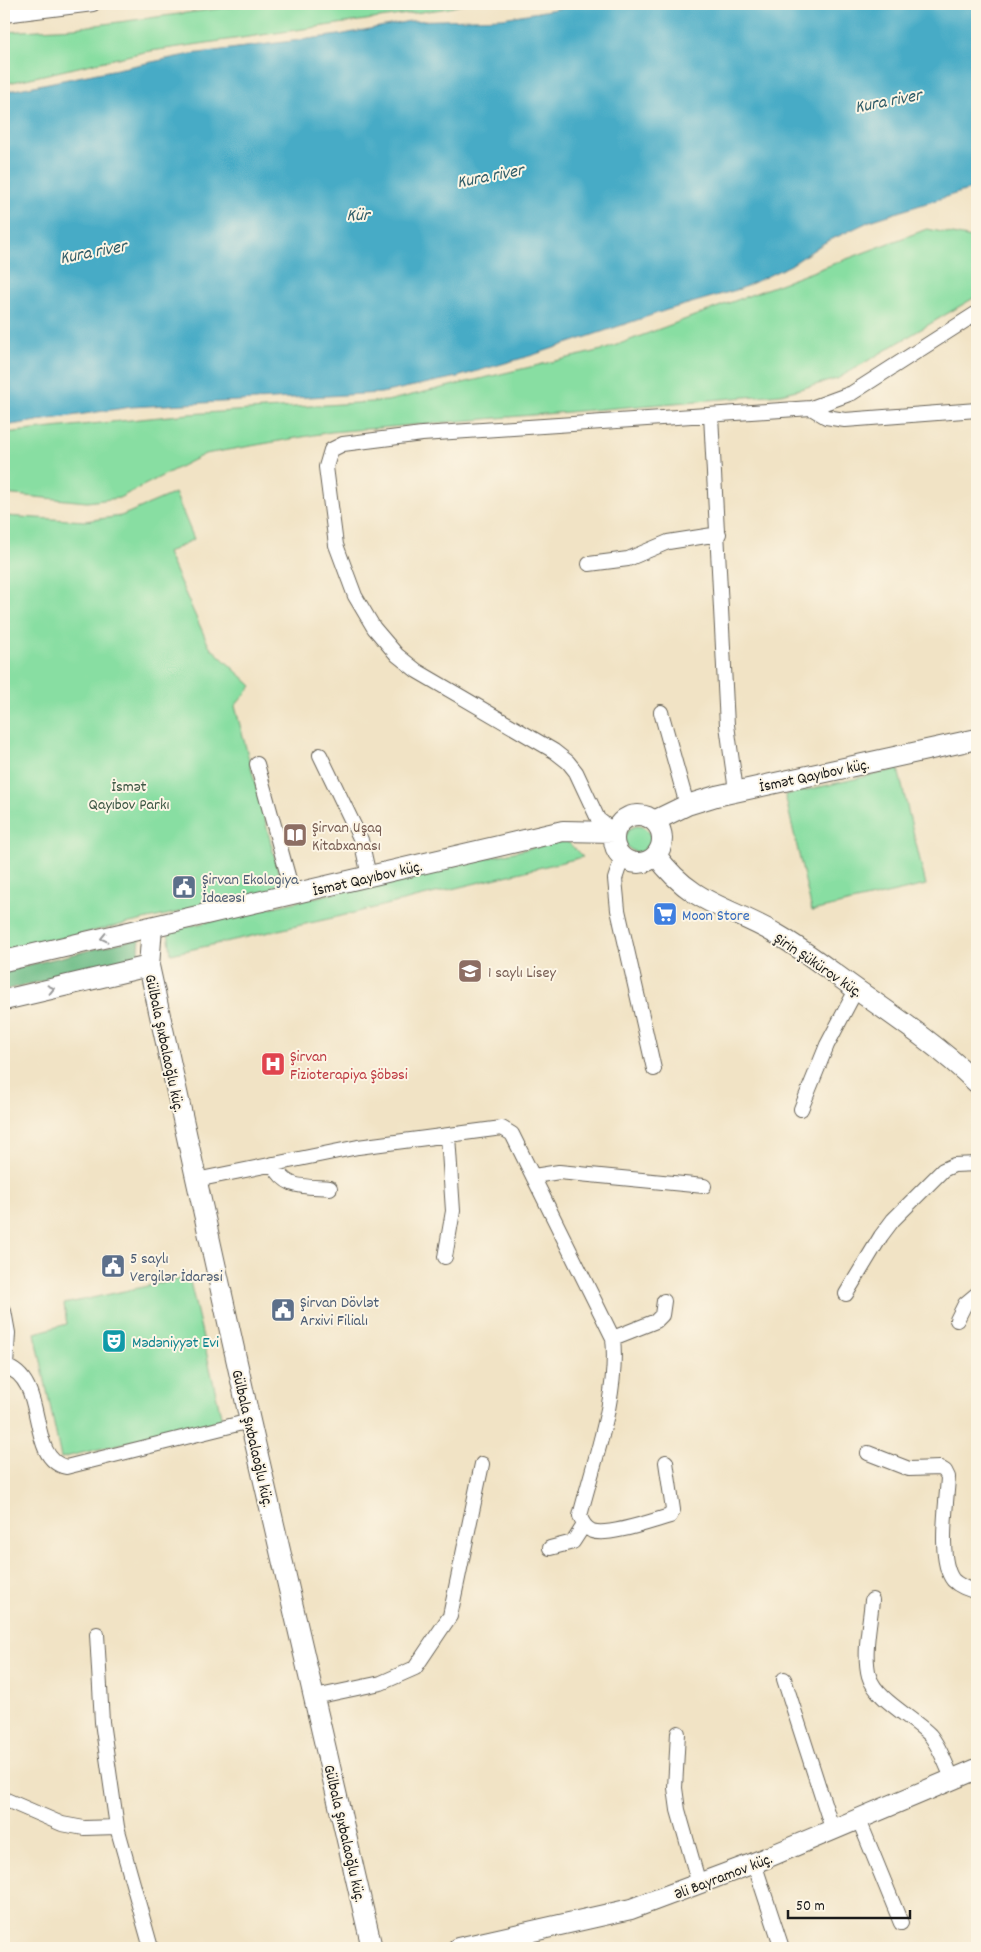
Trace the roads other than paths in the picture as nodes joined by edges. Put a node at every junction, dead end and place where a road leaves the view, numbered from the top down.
1 (94, 4) edge
2 (4, 15) edge
3 (977, 313) edge
4 (811, 408) junction
5 (977, 410) edge
6 (711, 415) junction
7 (719, 534) junction
8 (588, 564) dead end
9 (661, 712) dead end
10 (977, 739) edge
11 (320, 756) dead end
12 (257, 764) dead end
13 (736, 791) junction
14 (687, 805) junction
15 (654, 821) junction
16 (615, 832) junction
17 (656, 855) junction
18 (622, 858) junction
19 (369, 876) junction
20 (292, 894) junction
21 (152, 927) junction
22 (4, 961) edge
23 (149, 966) junction
24 (856, 990) junction
25 (4, 1000) edge
26 (654, 1069) dead end
27 (977, 1083) edge
28 (801, 1109) dead end
29 (448, 1136) junction
30 (273, 1164) junction
31 (977, 1164) edge
32 (534, 1176) junction
33 (196, 1180) junction
34 (704, 1186) dead end
35 (330, 1188) dead end
36 (445, 1257) dead end
37 (846, 1294) dead end
38 (977, 1294) edge
39 (664, 1302) dead end
40 (4, 1311) edge
41 (957, 1320) dead end
42 (613, 1338) junction
43 (5, 1366) edge
44 (250, 1421) junction
45 (868, 1453) dead end
46 (666, 1462) dead end
47 (482, 1464) dead end
48 (584, 1525) junction
49 (550, 1548) dead end
50 (977, 1592) edge
51 (872, 1600) dead end
52 (97, 1634) dead end
53 (784, 1679) dead end
54 (315, 1697) junction
55 (678, 1733) dead end
56 (977, 1769) edge
57 (952, 1780) junction
58 (4, 1799) edge
59 (859, 1820) junction
60 (116, 1827) junction
61 (833, 1831) junction
62 (754, 1863) junction
63 (699, 1884) junction
64 (901, 1923) dead end
65 (151, 1948) edge
66 (372, 1948) edge
67 (458, 1948) edge
68 (782, 1948) edge

1 - 2 street
3 - 4 street
4 - 5 street
4 - 6 street
6 - 7 street
6 - 16 street
7 - 8 street
7 - 13 street
9 - 14 street
10 - 13 street, İsmət Qayıbov küç.
11 - 19 street
12 - 20 street
13 - 14 street, İsmət Qayıbov küç.
14 - 15 street, İsmət Qayıbov küç.
15 - 16 street
15 - 17 street
16 - 18 street
16 - 19 street, İsmət Qayıbov küç.
17 - 18 street
17 - 24 street, Şirin Şükürov küç.
18 - 26 street
19 - 20 street, İsmət Qayıbov küç.
20 - 21 street, İsmət Qayıbov küç.
21 -> 22 street, İsmət Qayıbov küç.
21 - 23 street, Gülbala Şıxbalaoğlu küç.
25 -> 23 street
23 - 33 street, Gülbala Şıxbalaoğlu küç.
24 - 27 street, Şirin Şükürov küç.
24 - 28 street
29 - 30 street
29 - 32 street
29 - 36 street
30 - 33 street
30 - 35 street
31 - 37 street
32 - 34 street
32 - 42 street
33 - 44 street, Gülbala Şıxbalaoğlu küç.
38 - 41 street
39 - 42 street
40 - 43 street
42 - 48 street
43 - 44 street
44 - 54 street, Gülbala Şıxbalaoğlu küç.
45 - 50 street
46 - 48 street
47 - 54 street
48 - 49 street
51 - 57 street
52 - 60 street
53 - 61 street
54 - 66 street, Gülbala Şıxbalaoğlu küç.
55 - 63 street
56 - 57 street, Əli Bayramov küç.
57 - 59 street, Əli Bayramov küç.
58 - 60 street
59 - 61 street, Əli Bayramov küç.
59 - 64 street
60 - 65 street
61 - 62 street, Əli Bayramov küç.
62 - 63 street, Əli Bayramov küç.
62 - 68 street
63 - 67 street, Əli Bayramov küç.

